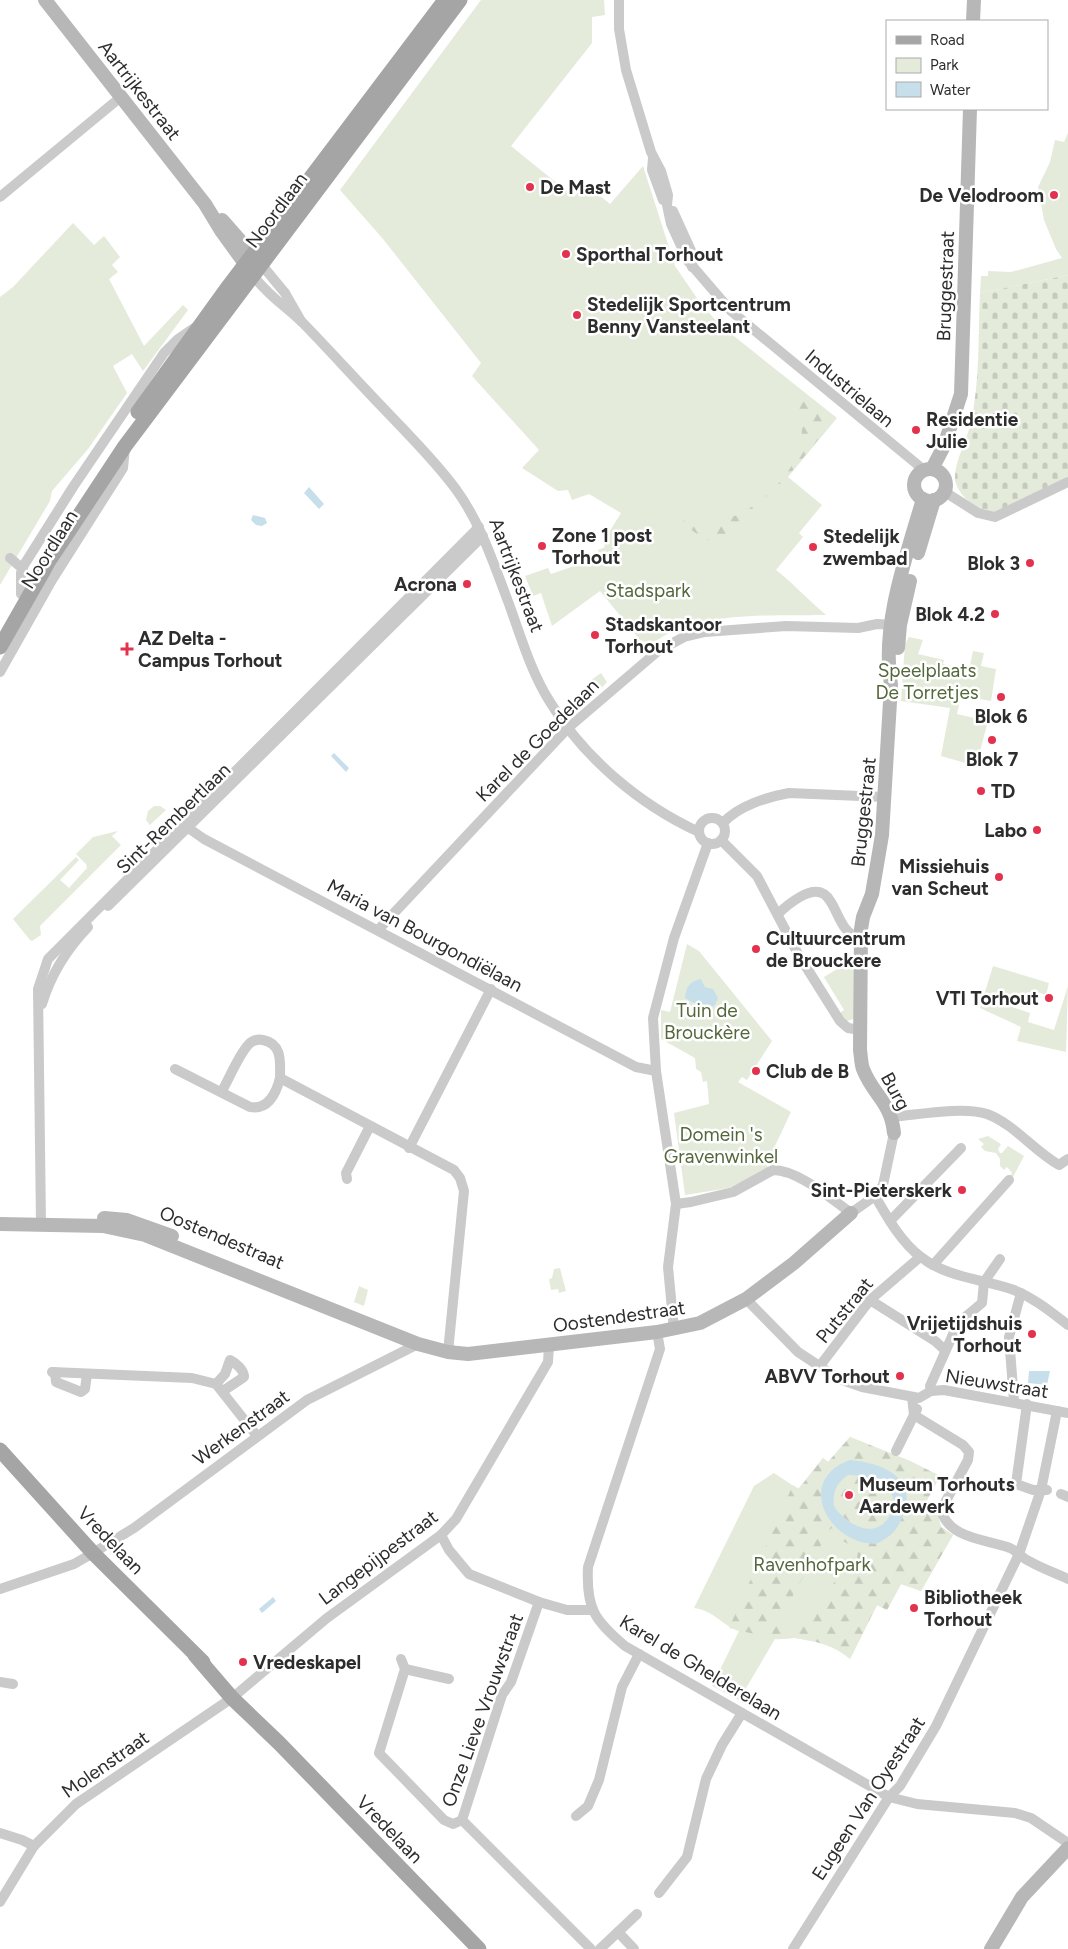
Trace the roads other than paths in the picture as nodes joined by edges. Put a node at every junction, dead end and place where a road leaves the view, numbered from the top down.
1 (45, 0) edge
2 (436, 0) edge
3 (445, 0) edge
4 (460, 0) edge
5 (619, 0) edge
6 (974, 0) edge
7 (973, 20) edge
8 (122, 96) junction
9 (970, 110) edge
10 (333, 149) junction
11 (0, 197) edge
12 (253, 264) junction
13 (203, 322) junction
14 (301, 322) junction
15 (125, 446) junction
16 (933, 471) junction
17 (1068, 482) edge
18 (934, 497) junction
19 (481, 532) junction
20 (10, 558) dead end
21 (23, 569) junction
22 (22, 594) junction
23 (895, 624) junction
24 (0, 632) edge
25 (0, 647) edge
26 (0, 672) edge
27 (568, 728) junction
28 (884, 797) junction
29 (723, 823) junction
30 (184, 826) junction
31 (699, 832) junction
32 (721, 840) junction
33 (708, 844) junction
34 (778, 914) junction
35 (92, 918) junction
36 (378, 930) junction
37 (860, 940) junction
38 (48, 959) junction
39 (58, 966) junction
40 (491, 989) junction
41 (40, 1012) junction
42 (861, 1030) junction
43 (175, 1068) dead end
44 (656, 1071) junction
45 (280, 1078) junction
46 (222, 1091) junction
47 (891, 1117) junction
48 (370, 1126) junction
49 (894, 1133) joint
50 (409, 1148) junction
51 (961, 1148) dead end
52 (1063, 1162) edge
53 (347, 1180) dead end
54 (1009, 1180) dead end
55 (875, 1196) junction
56 (676, 1204) junction
57 (851, 1212) junction
58 (0, 1214) edge
59 (41, 1220) junction
60 (890, 1222) junction
61 (0, 1224) edge
62 (920, 1257) junction
63 (1000, 1258) dead end
64 (933, 1265) junction
65 (984, 1282) junction
66 (1020, 1293) junction
67 (746, 1298) junction
68 (870, 1300) junction
69 (1068, 1325) edge
70 (674, 1330) junction
71 (657, 1332) junction
72 (418, 1344) junction
73 (549, 1346) junction
74 (944, 1350) junction
75 (448, 1352) junction
76 (819, 1367) junction
77 (87, 1374) junction
78 (931, 1391) junction
79 (916, 1398) junction
80 (1014, 1401) junction
81 (1028, 1404) junction
82 (1057, 1411) junction
83 (1068, 1413) edge
84 (914, 1415) junction
85 (257, 1436) junction
86 (0, 1450) edge
87 (896, 1451) dead end
88 (1044, 1490) junction
89 (441, 1535) junction
90 (93, 1553) junction
91 (1019, 1554) junction
92 (1068, 1578) edge
93 (0, 1590) edge
94 (538, 1602) junction
95 (591, 1610) junction
96 (639, 1654) junction
97 (449, 1679) dead end
98 (0, 1682) edge
99 (13, 1684) dead end
100 (235, 1696) junction
101 (742, 1713) junction
102 (889, 1797) junction
103 (576, 1816) dead end
104 (457, 1822) junction
105 (0, 1833) edge
106 (1068, 1843) edge
107 (34, 1846) junction
108 (1068, 1848) edge
109 (659, 1893) dead end
110 (0, 1902) edge
111 (637, 1914) dead end
112 (618, 1932) junction
113 (479, 1949) edge
114 (592, 1949) edge
115 (600, 1949) edge
116 (634, 1949) edge
117 (793, 1949) edge
118 (991, 1949) edge

1 - 8 street, Aartrijkestraat
2 - 10 street, Noordlaan
3 - 10 main road, Noordlaan
4 - 12 main road, Noordlaan
5 - 16 street, Industrielaan
6 - 7 street
8 - 11 street
8 - 12 street, Aartrijkestraat
9 - 16 street, Bruggestraat
10 - 12 main road, Noordlaan
12 - 13 main road, Noordlaan
12 - 14 street, Aartrijkestraat
12 - 14 street, Aartrijkestraat
12 - 15 main road, Noordlaan
13 - 21 street, Noordlaan
13 - 22 main road, Noordlaan
14 - 19 street, Aartrijkestraat
15 - 25 main road, Noordlaan
15 - 26 street, Noordlaan
16 - 18 street
16 - 18 street
17 - 18 street
18 - 23 street, Bruggestraat
19 - 27 street, Aartrijkestraat
19 - 30 street, Sint-Rembertlaan
20 - 21 street
21 - 22 street, Noordlaan
22 - 24 main road, Noordlaan
23 - 27 street, Karel de Goedelaan
23 - 28 street, Bruggestraat
27 - 31 street, Aartrijkestraat
27 - 36 street, Karel de Goedelaan
28 - 29 street
28 - 37 street, Bruggestraat
29 - 31 street
29 - 32 street
30 - 35 street, Sint-Rembertlaan
30 - 36 street, Maria van Bourgondiëlaan
31 - 33 street
32 - 33 street
32 - 34 street
33 - 44 street
34 - 37 street
34 - 42 street
35 - 38 street, Sint-Rembertlaan
35 - 39 street, Sint-Rembertlaan
36 - 40 street, Maria van Bourgondiëlaan
37 - 42 street, Burg
38 - 39 street
38 - 41 street, Sint-Rembertlaan
39 - 41 street, Sint-Rembertlaan
40 - 44 street, Maria van Bourgondiëlaan
40 - 50 street
41 - 59 street, Sint-Rembertlaan
42 - 47 street, Burg
43 - 46 street
44 - 56 street
45 - 46 street
45 - 46 street
45 - 48 street
47 - 49 street, Burg
47 - 52 street
48 - 50 street
48 - 53 street
49 - 55 street, Burg
50 - 75 street
51 - 60 street
54 - 64 street
55 - 57 street, Oostendestraat
55 - 60 street
56 - 57 street
56 - 70 street
57 - 67 street, Oostendestraat
58 - 59 street, Oostendestraat
59 - 61 street, Oostendestraat
59 - 72 street, Oostendestraat
60 - 62 street
62 - 64 street
62 - 68 street, Putstraat
63 - 65 street
64 - 65 street
65 - 66 street
65 - 74 street
66 - 69 street
66 - 80 street
67 - 70 street, Oostendestraat
67 - 76 street
68 - 74 street
68 - 76 street, Putstraat
70 - 71 street, Oostendestraat
71 - 73 street, Oostendestraat
71 - 95 street, Karel de Ghelderelaan
72 - 75 street, Oostendestraat
72 - 85 street, Werkenstraat
73 - 75 street, Oostendestraat
73 - 89 street, Langepijpestraat
74 - 78 street
76 - 79 street
77 - 77 street
77 - 85 street
78 - 79 street, Nieuwstraat
78 - 80 street, Nieuwstraat
79 - 84 street
80 - 81 street, Nieuwstraat
81 - 82 street, Nieuwstraat
81 - 88 street
82 - 83 street, Nieuwstraat
82 - 88 street, Eugeen Van Oyestraat
84 - 87 street
84 - 91 street
85 - 90 street, Werkenstraat
86 - 90 main road, Vredelaan
88 - 91 street, Eugeen Van Oyestraat
89 - 94 street, Onze Lieve Vrouwstraat
89 - 100 street, Langepijpestraat
90 - 93 street, Werkenstraat
90 - 100 main road, Vredelaan
91 - 92 street
91 - 102 street, Eugeen Van Oyestraat
94 - 95 street, Onze Lieve Vrouwstraat
94 - 104 street, Onze Lieve Vrouwstraat
95 - 96 street, Karel de Ghelderelaan
96 - 101 street, Karel de Ghelderelaan
96 - 103 street
97 - 104 street
98 - 99 street
100 - 107 street, Molenstraat
100 - 113 main road, Vredelaan
101 - 102 street, Karel de Ghelderelaan
101 - 109 street
102 - 106 street, Karel de Ghelderelaan
102 - 117 street, Eugeen Van Oyestraat
104 - 114 street
105 - 107 street
107 - 110 street, Molenstraat
108 - 118 street
111 - 112 street
112 - 115 street
112 - 116 street

